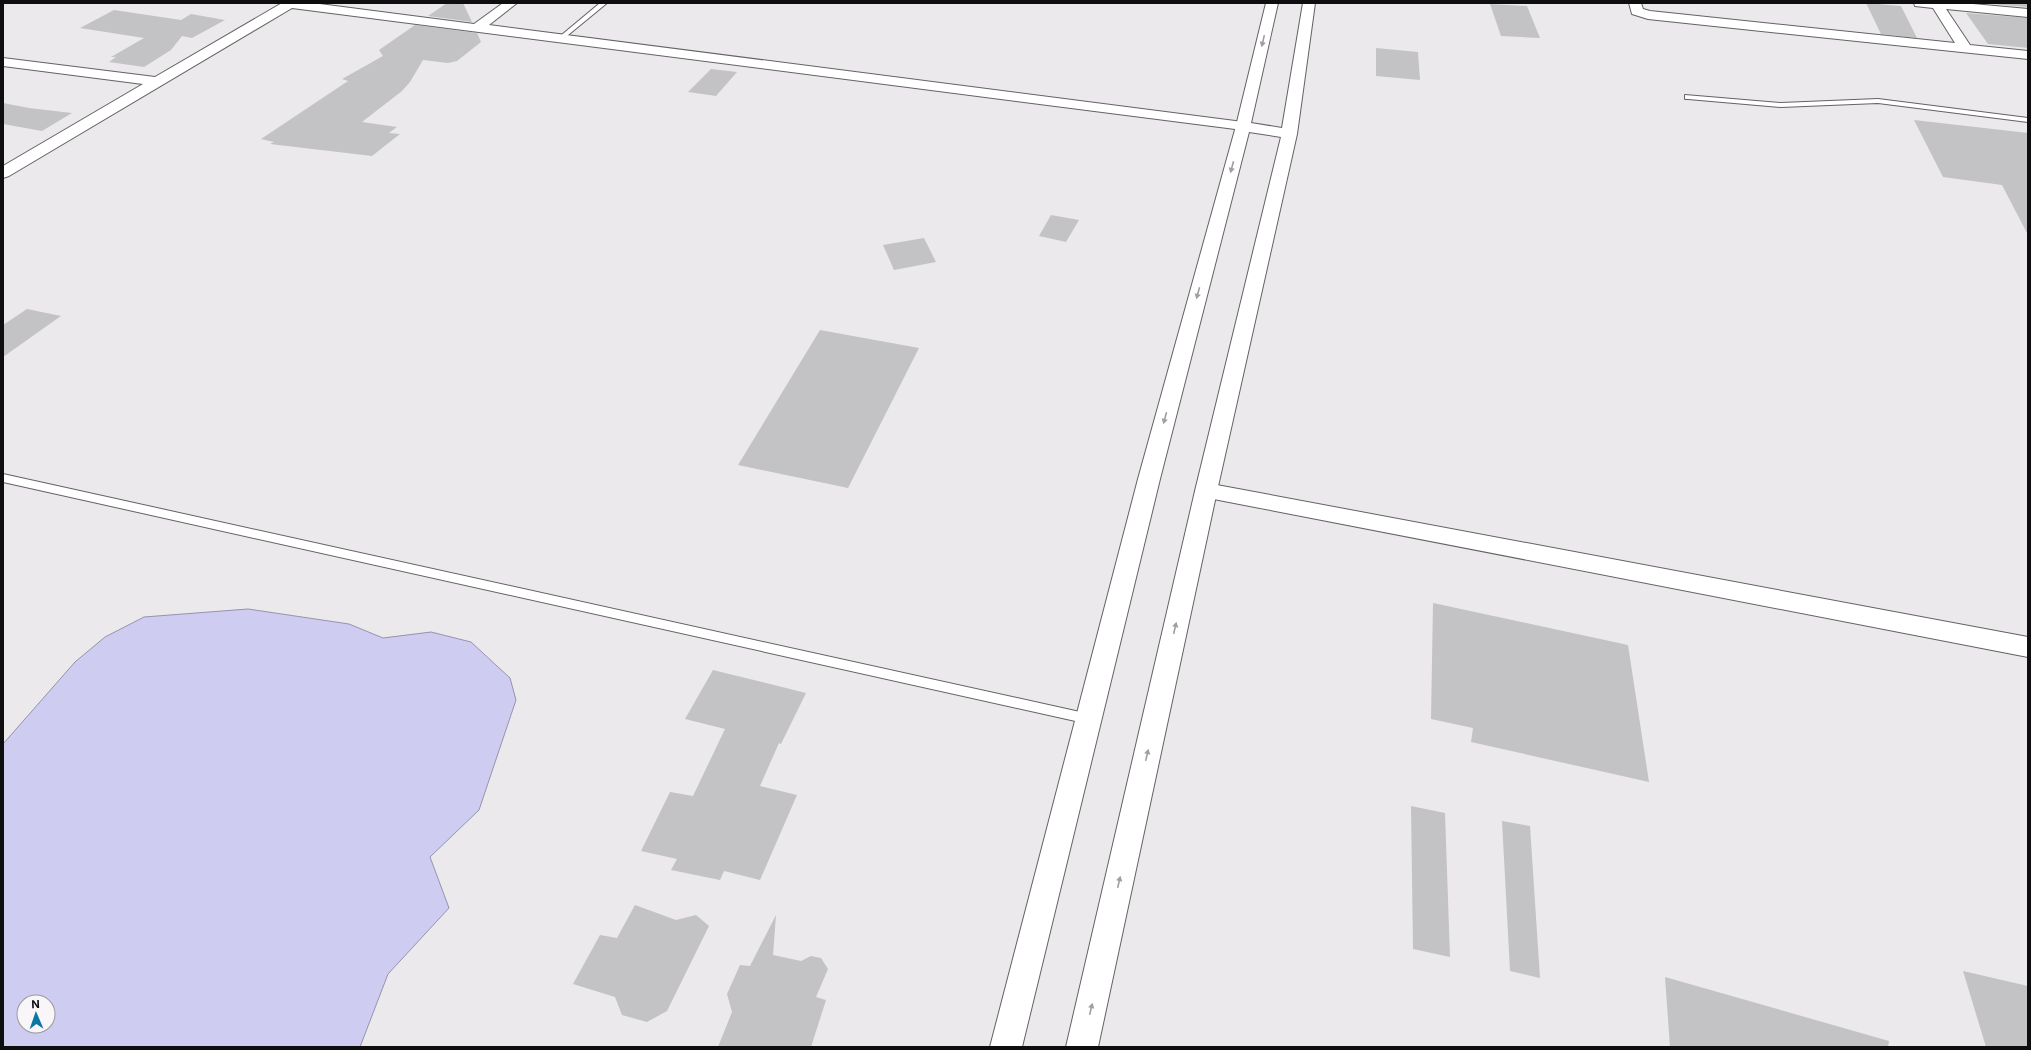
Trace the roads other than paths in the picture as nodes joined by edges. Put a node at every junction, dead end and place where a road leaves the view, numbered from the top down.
1 (290, 3) edge
2 (511, 3) edge
3 (604, 3) edge
4 (1272, 3) edge
5 (1309, 3) edge
6 (1635, 3) edge
7 (1920, 3) edge
8 (1937, 5) junction
9 (2028, 13) edge
10 (477, 28) junction
11 (560, 39) junction
12 (1966, 49) junction
13 (2028, 55) edge
14 (3, 62) edge
15 (157, 82) junction
16 (1688, 96) dead end
17 (2028, 120) edge
18 (1243, 126) junction
19 (1288, 134) junction
20 (3, 173) edge
21 (3, 478) edge
22 (1206, 491) junction
23 (2028, 647) edge
24 (1088, 719) junction
25 (1006, 1047) edge
26 (1082, 1047) edge

1 - 10 street
1 - 15 street
2 - 10 street
3 - 11 lane
4 -> 18 street
5 - 19 street
6 - 12 street
7 - 8 street
8 - 9 street
8 - 12 street
10 - 11 street
11 - 18 street
12 - 13 street
14 - 15 street
15 - 20 street
16 - 17 lane
18 - 19 street
18 -> 24 street
19 - 22 street
21 - 24 lane
22 - 23 street
26 -> 22 street
24 - 25 street

